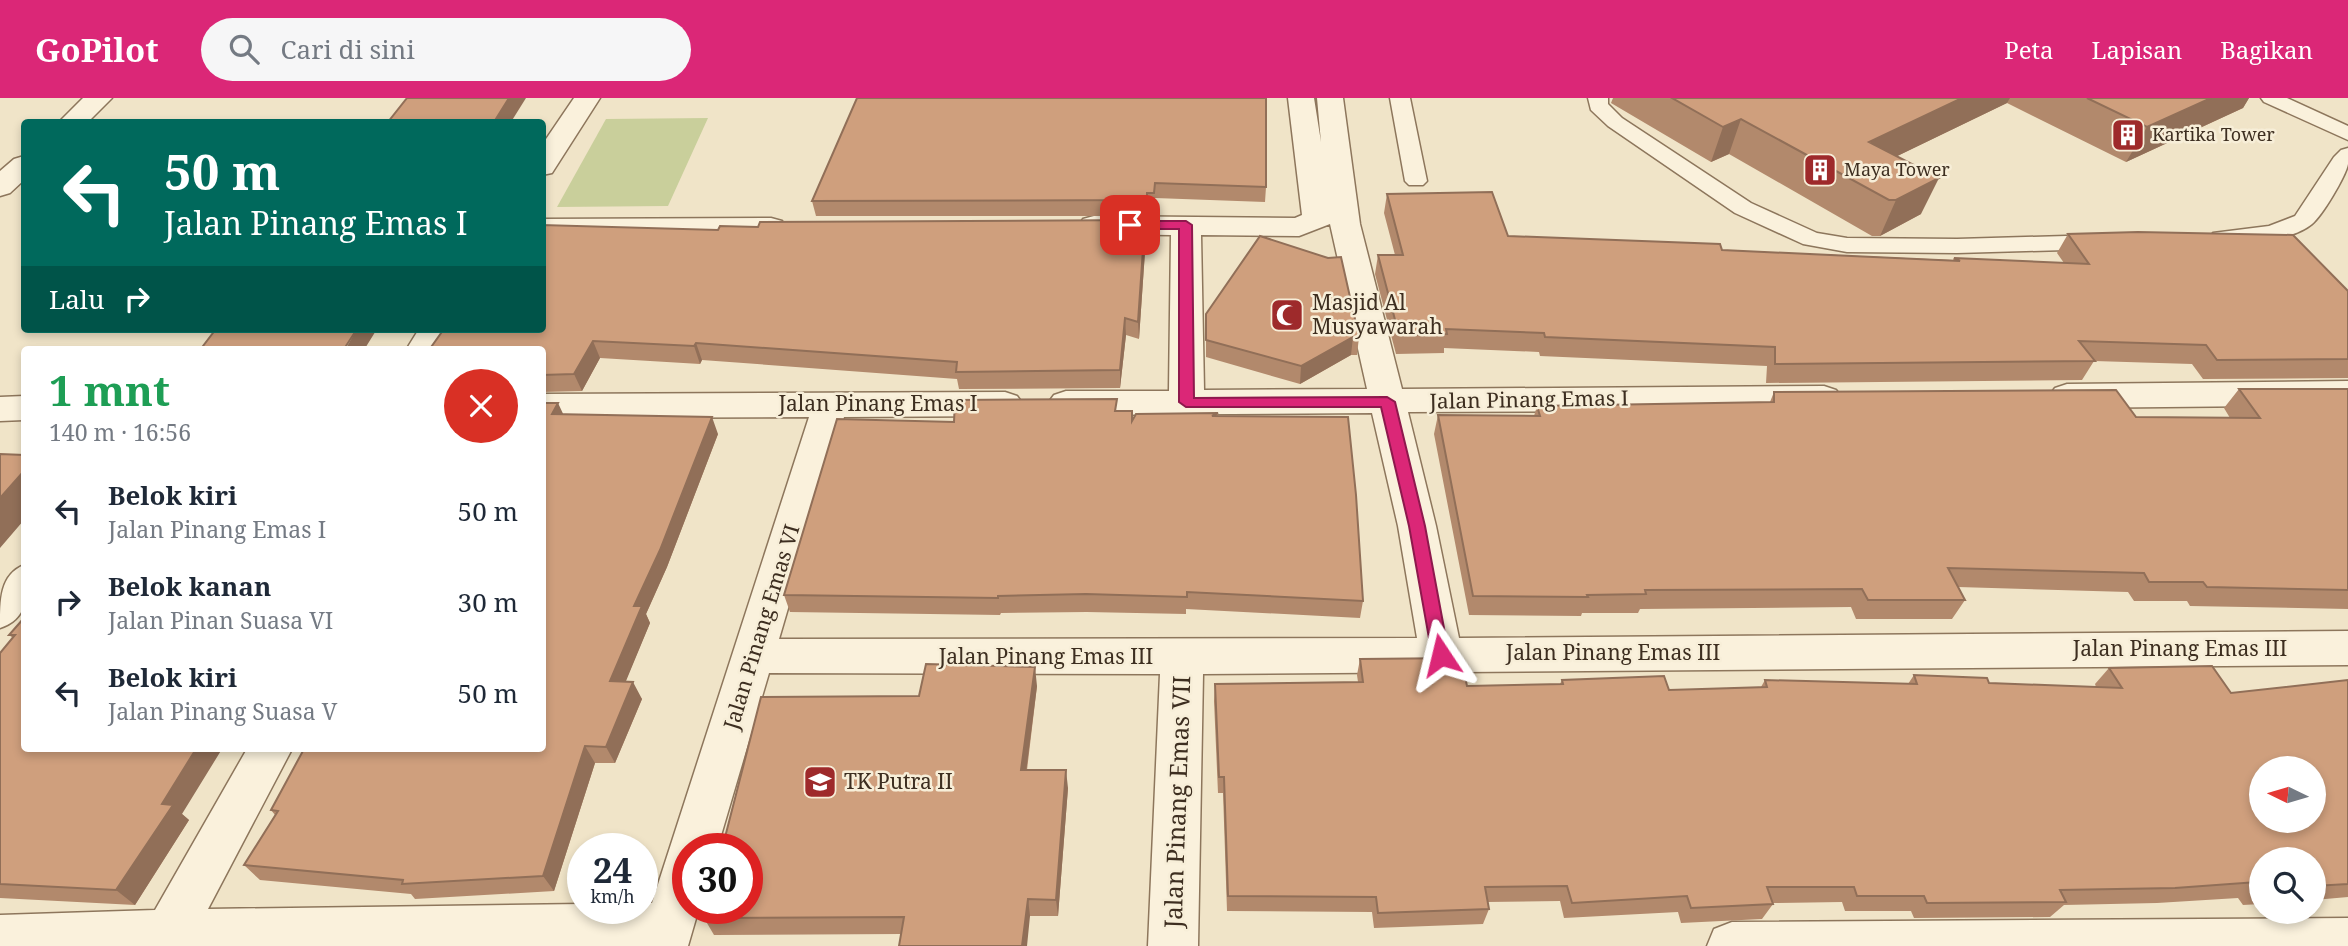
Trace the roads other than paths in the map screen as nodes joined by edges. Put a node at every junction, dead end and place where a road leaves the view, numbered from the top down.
1 (99, 98) edge
2 (587, 98) edge
3 (1301, 98) edge
4 (1331, 98) edge
5 (1400, 98) edge
6 (1598, 98) edge
7 (2271, 98) edge
8 (75, 119) edge
9 (2348, 134) edge
10 (2348, 154) edge
11 (546, 161) edge
12 (21, 168) edge
13 (1416, 181) dead end
14 (0, 187) edge
15 (1060, 225) edge
16 (1186, 225) junction
17 (794, 227) edge
18 (546, 229) edge
19 (2193, 239) edge
20 (2123, 241) edge
21 (2348, 393) edge
22 (2042, 396) edge
23 (1861, 397) edge
24 (1186, 402) junction
25 (1387, 402) junction
26 (831, 405) junction
27 (546, 406) edge
28 (21, 408) edge
29 (0, 409) edge
30 (21, 584) edge
31 (0, 612) edge
32 (2348, 648) edge
33 (1441, 655) junction
34 (752, 656) junction
35 (1182, 657) junction
36 (268, 752) edge
37 (698, 833) edge
38 (672, 917) edge
39 (169, 933) junction
40 (666, 936) edge
41 (0, 939) edge
42 (2348, 942) edge
43 (1174, 946) edge
44 (1732, 946) edge

1 - 8 street
2 - 11 street
3 - 16 street
4 - 25 street
5 - 13 lane
6 - 20 lane
7 - 9 lane
10 - 19 lane
12 - 14 street
15 - 16 street
16 - 24 street
17 - 18 street
21 - 22 street
23 - 25 street, Jalan Pinang Emas I
24 - 25 street, Jalan Pinang Emas I
24 - 26 street, Jalan Pinang Emas I
25 - 33 street
26 - 27 street, Jalan Pinang Emas I
26 - 34 street, Jalan Pinang Emas VI
28 - 29 street
30 - 31 street
32 - 33 street, Jalan Pinang Emas III
33 - 35 street, Jalan Pinang Emas III
34 - 35 street, Jalan Pinang Emas III
34 - 37 street, Jalan Pinang Emas VI
35 - 43 street, Jalan Pinang Emas VII
36 - 39 street
38 - 40 street
39 - 40 street
39 - 41 street
42 - 44 street

